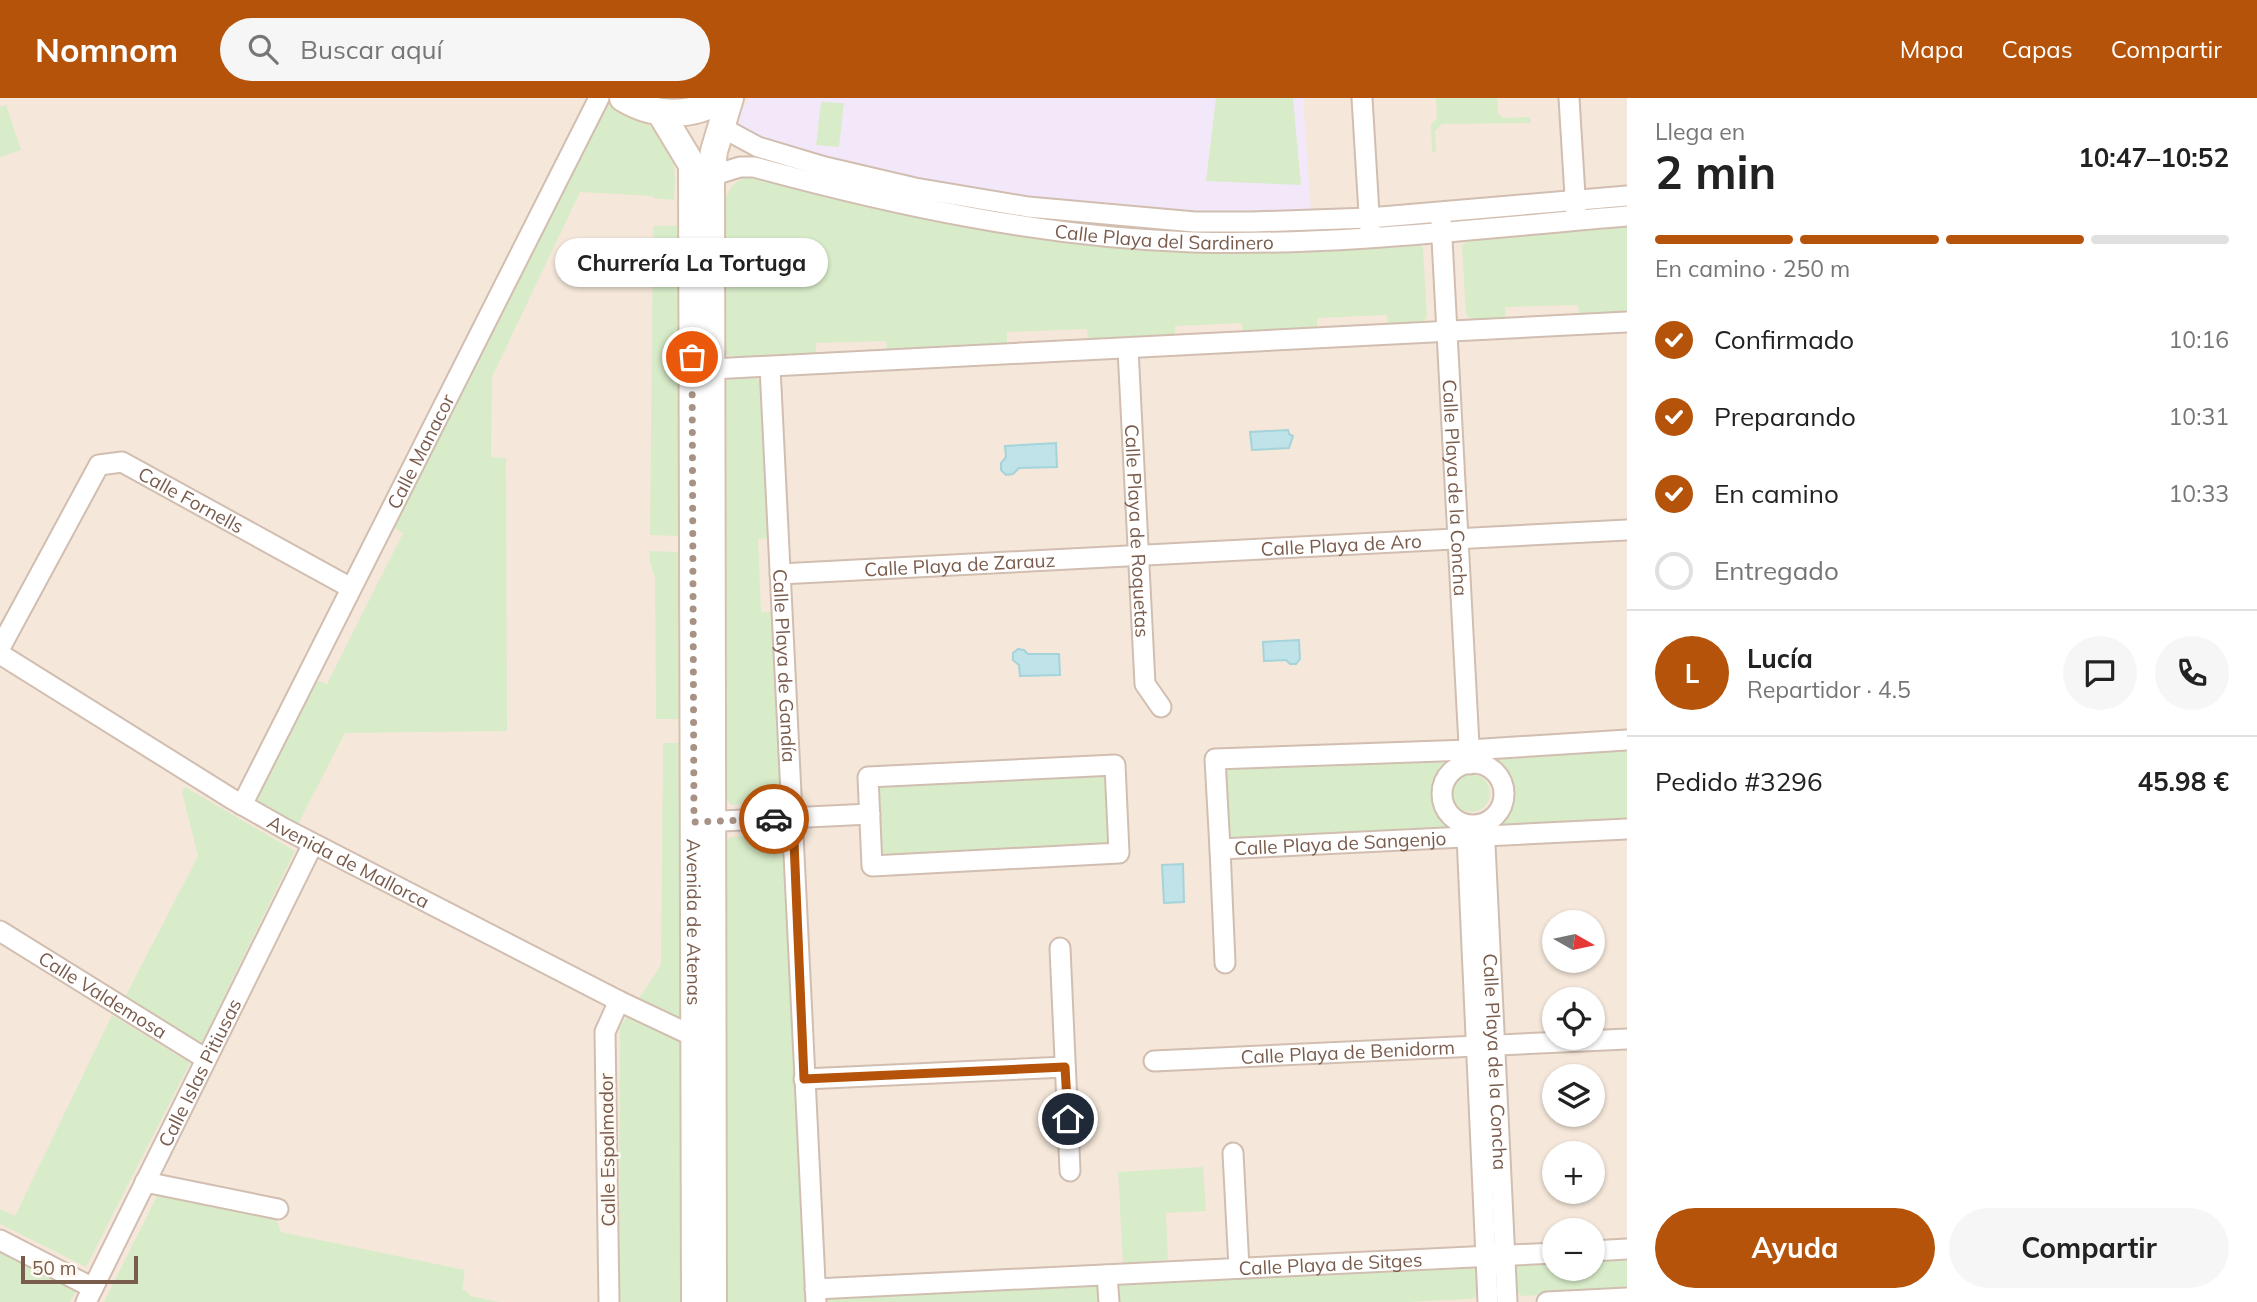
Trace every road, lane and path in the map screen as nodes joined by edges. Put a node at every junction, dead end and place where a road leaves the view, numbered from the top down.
1 (599, 98) edge
2 (623, 98) edge
3 (723, 98) edge
4 (730, 98) edge
5 (1362, 98) edge
6 (1569, 98) edge
7 (660, 112) junction
8 (720, 127) junction
9 (702, 170) junction
10 (1627, 196) edge
11 (1575, 201) junction
12 (1627, 216) edge
13 (1576, 220) junction
14 (1441, 222) junction
15 (1369, 227) junction
16 (1627, 322) edge
17 (1448, 332) junction
18 (1128, 349) junction
19 (770, 367) junction
20 (712, 369) junction
21 (1627, 530) edge
22 (1458, 539) junction
23 (1140, 554) junction
24 (780, 574) junction
25 (351, 588) junction
26 (0, 648) edge
27 (0, 654) edge
28 (1161, 707) dead end
29 (1627, 740) edge
30 (1469, 757) junction
31 (242, 805) junction
32 (870, 814) junction
33 (793, 818) junction
34 (703, 822) junction
35 (1474, 829) junction
36 (1627, 829) edge
37 (313, 844) junction
38 (1220, 849) junction
39 (0, 931) edge
40 (1060, 948) dead end
41 (1225, 963) dead end
42 (619, 1001) junction
43 (703, 1036) junction
44 (1627, 1040) edge
45 (1496, 1046) junction
46 (1476, 1047) junction
47 (206, 1059) junction
48 (1154, 1061) dead end
49 (1065, 1067) junction
50 (804, 1079) junction
51 (1233, 1153) dead end
52 (1070, 1171) dead end
53 (145, 1182) junction
54 (278, 1209) dead end
55 (0, 1240) edge
56 (1627, 1249) edge
57 (1605, 1250) edge
58 (1542, 1254) edge
59 (1495, 1256) junction
60 (1239, 1268) junction
61 (1107, 1275) junction
62 (90, 1295) edge
63 (816, 1295) edge
64 (1627, 1298) edge
65 (609, 1302) edge
66 (695, 1302) edge
67 (713, 1302) edge
68 (1109, 1302) edge
69 (1488, 1302) edge
70 (1507, 1302) edge
71 (1547, 1302) edge

1 - 25 street, Calle Manacor
2 - 7 main road
3 - 7 main road
4 - 8 main road, Avenida de Atenas
5 - 15 street
6 - 11 street
7 - 9 main road
8 - 9 main road, Avenida de Atenas
8 - 15 street, Calle Playa del Sardinero
9 - 15 street, Calle Playa del Sardinero
9 - 20 main road, Avenida de Atenas
9 - 34 main road, Avenida de Atenas
10 - 11 street, Calle Playa del Sardinero
11 - 13 street
11 - 14 street, Calle Playa del Sardinero
12 - 13 street, Calle Playa del Sardinero
13 - 14 street, Calle Playa del Sardinero
14 - 15 street, Calle Playa del Sardinero
14 - 17 street, Calle Playa de la Concha
16 - 17 street
17 - 18 street
17 - 22 street, Calle Playa de la Concha
18 - 19 street
18 - 23 street, Calle Playa de Roquetas
19 - 20 street
19 - 24 street, Calle Playa de Gandía
20 - 34 main road, Avenida de Atenas
21 - 22 street, Calle Playa de Aro
22 - 23 street, Calle Playa de Aro
22 - 30 street, Calle Playa de la Concha
23 - 24 street, Calle Playa de Zarauz
23 - 28 street, Calle Playa de Roquetas
24 - 33 street, Calle Playa de Gandía
25 - 26 street, Calle Fornells
25 - 31 street, Calle Manacor
27 - 31 street, Avenida de Mallorca
29 - 30 street, Calle Playa de Sangenjo
30 - 35 street
30 - 35 street
30 - 38 street, Calle Playa de Sangenjo
31 - 37 street, Avenida de Mallorca
32 - 32 street
32 - 33 street
33 - 34 street
33 - 50 street, Calle Playa de Gandía
34 - 43 main road, Avenida de Atenas
35 - 36 street, Calle Playa de Sangenjo
35 - 38 street, Calle Playa de Sangenjo
35 - 45 street, Calle Playa de la Concha
35 - 46 street, Calle Playa de la Concha
37 - 42 street, Avenida de Mallorca
37 - 47 street, Calle Islas Pitiusas
38 - 41 street
39 - 47 street, Calle Valdemosa
40 - 49 street
42 - 43 street, Avenida de Mallorca
42 - 65 street, Calle Espalmador
43 - 66 main road, Avenida de Atenas
43 - 67 main road, Avenida de Atenas
44 - 45 street, Calle Playa de Benidorm
45 - 46 street, Calle Playa de Benidorm
45 - 59 street, Calle Playa de la Concha
46 - 48 street, Calle Playa de Benidorm
46 - 59 street, Calle Playa de la Concha
47 - 53 street, Calle Islas Pitiusas
49 - 50 street
49 - 52 street
50 - 63 street, Calle Playa de Gandía
51 - 60 street
53 - 54 street
53 - 62 street, Calle Islas Pitiusas
55 - 62 street
56 - 57 street
58 - 59 street, Calle Playa de Sitges
59 - 60 street, Calle Playa de Sitges
59 - 69 street, Calle Playa de la Concha
59 - 70 street, Calle Playa de la Concha
60 - 61 street, Calle Playa de Sitges
61 - 63 street, Calle Playa de Sitges
61 - 68 street
64 - 71 street

